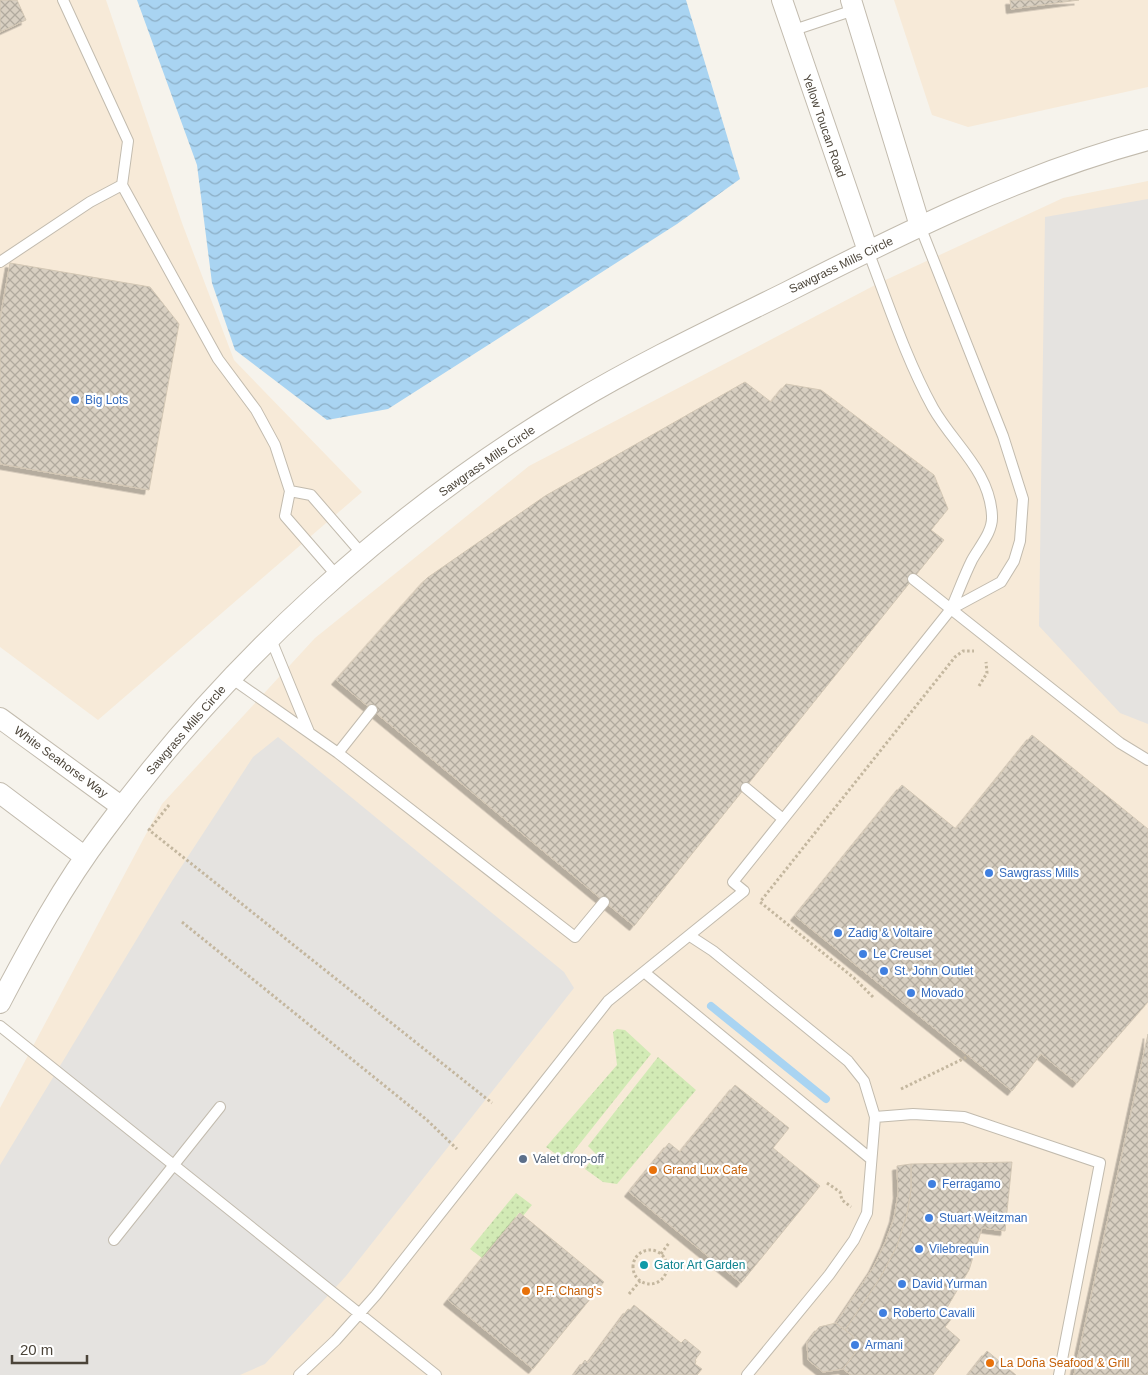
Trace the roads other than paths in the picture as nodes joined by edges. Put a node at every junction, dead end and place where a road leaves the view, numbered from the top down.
1 (63, 0) edge
2 (782, 0) edge
3 (852, 5) edge
4 (791, 31) junction
5 (1148, 140) edge
6 (122, 185) junction
7 (920, 226) junction
8 (868, 251) junction
9 (0, 262) edge
10 (290, 491) junction
11 (363, 555) junction
12 (338, 577) junction
13 (913, 579) dead end
14 (951, 609) junction
15 (270, 638) junction
16 (231, 678) junction
17 (372, 710) dead end
18 (0, 718) edge
19 (310, 733) junction
20 (338, 753) junction
21 (1148, 760) edge
22 (746, 788) dead end
23 (0, 793) edge
24 (122, 807) junction
25 (783, 819) junction
26 (85, 857) junction
27 (604, 902) dead end
28 (690, 936) junction
29 (644, 972) junction
30 (0, 1003) edge
31 (0, 1026) edge
32 (220, 1107) dead end
33 (875, 1117) junction
34 (871, 1159) junction
35 (174, 1166) junction
36 (114, 1240) dead end
37 (359, 1314) junction
38 (299, 1375) edge
39 (436, 1375) edge
40 (747, 1375) edge
41 (1059, 1375) edge

1 - 6 lane
2 - 4 street, Yellow Toucan Road
3 - 4 lane
3 - 7 street
4 - 8 street, Yellow Toucan Road
5 - 7 street, Sawgrass Mills Circle
6 - 9 lane
6 - 10 lane
7 - 8 street, Sawgrass Mills Circle
7 - 14 lane
8 - 11 street, Sawgrass Mills Circle
8 - 14 lane
10 - 11 lane
10 - 12 lane
11 - 12 street, Sawgrass Mills Circle
12 - 15 street, Sawgrass Mills Circle
13 - 14 lane
14 - 21 lane
14 - 25 lane
15 - 16 street, Sawgrass Mills Circle
15 - 19 lane
16 - 19 lane
16 - 24 street, Sawgrass Mills Circle
17 - 20 lane
18 - 24 street, White Seahorse Way
19 - 20 lane
20 - 27 lane
22 - 25 lane
23 - 26 street
24 - 26 street, Sawgrass Mills Circle
25 - 28 lane
26 - 30 street, Sawgrass Mills Circle
28 - 29 lane
28 - 33 lane
29 - 34 lane
29 - 37 lane
31 - 35 lane
32 - 35 lane
33 - 34 lane
33 - 41 lane
34 - 40 lane
35 - 36 lane
35 - 37 lane
37 - 38 lane
37 - 39 lane

